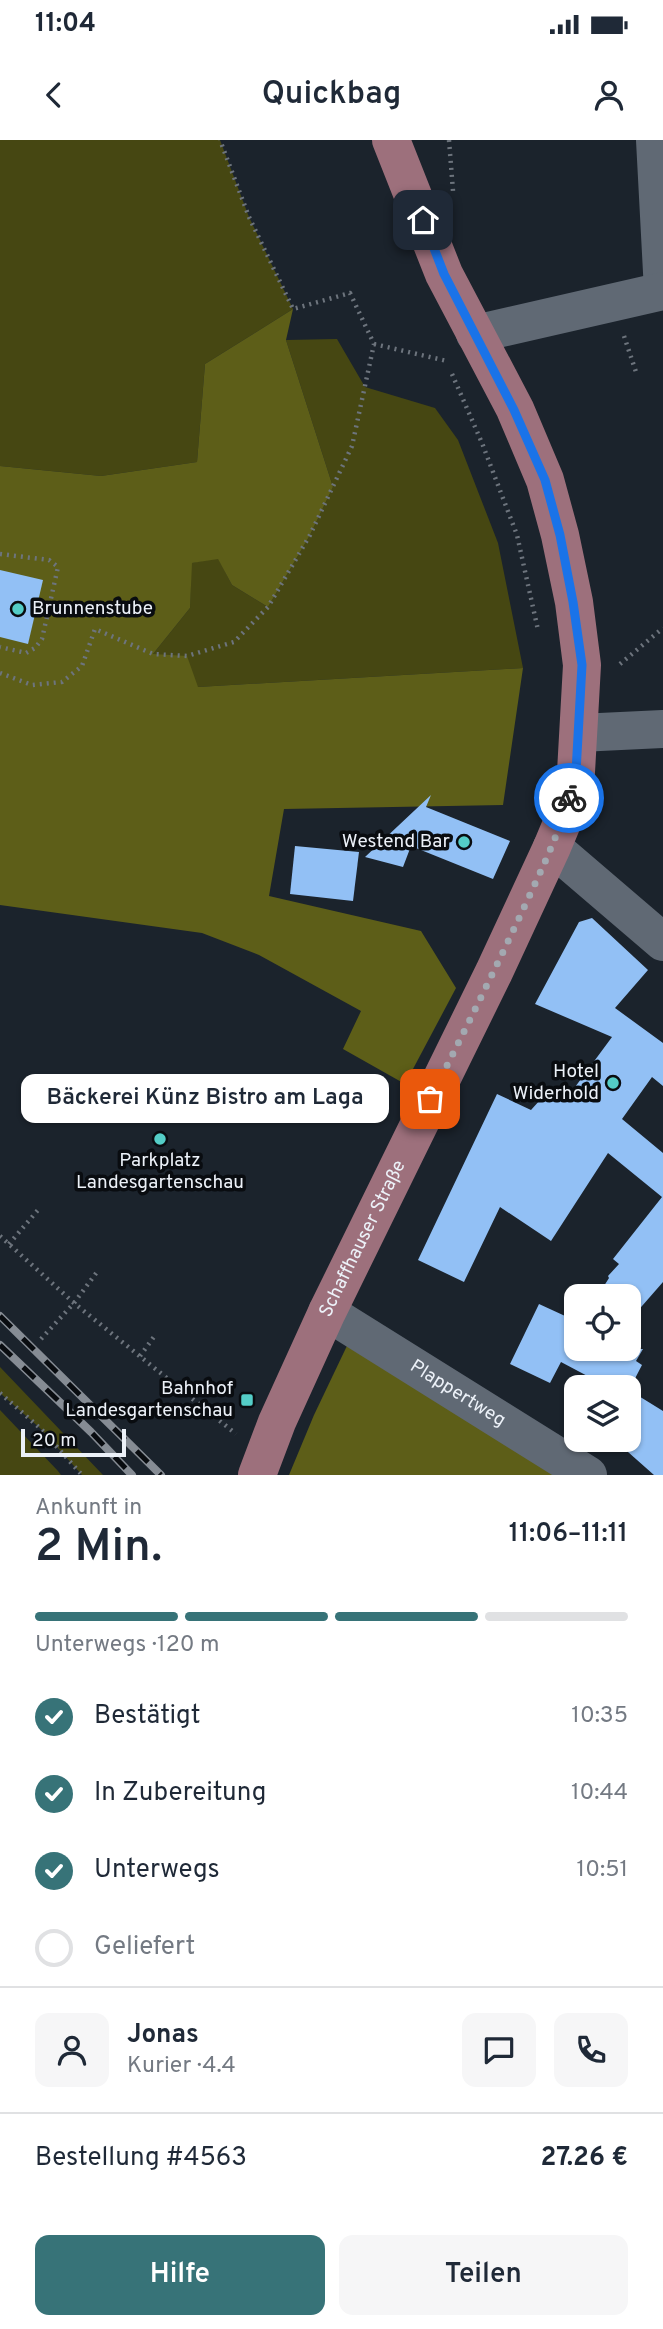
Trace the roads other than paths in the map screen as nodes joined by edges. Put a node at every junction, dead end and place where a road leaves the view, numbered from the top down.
1 (391, 140) edge
2 (655, 140) edge
3 (663, 291) edge
4 (475, 334) junction
5 (663, 729) edge
6 (579, 733) junction
7 (551, 847) junction
8 (663, 942) edge
9 (327, 1312) junction
10 (257, 1475) edge
11 (588, 1475) edge

1 - 4 main road, Schaffhauser Straße
2 - 3 street
3 - 4 street
4 - 6 main road, Schaffhauser Straße
5 - 6 street
6 - 7 main road, Schaffhauser Straße
7 - 8 street
7 - 9 main road, Schaffhauser Straße
9 - 10 main road, Schaffhauser Straße
9 - 11 street, Plappertweg

